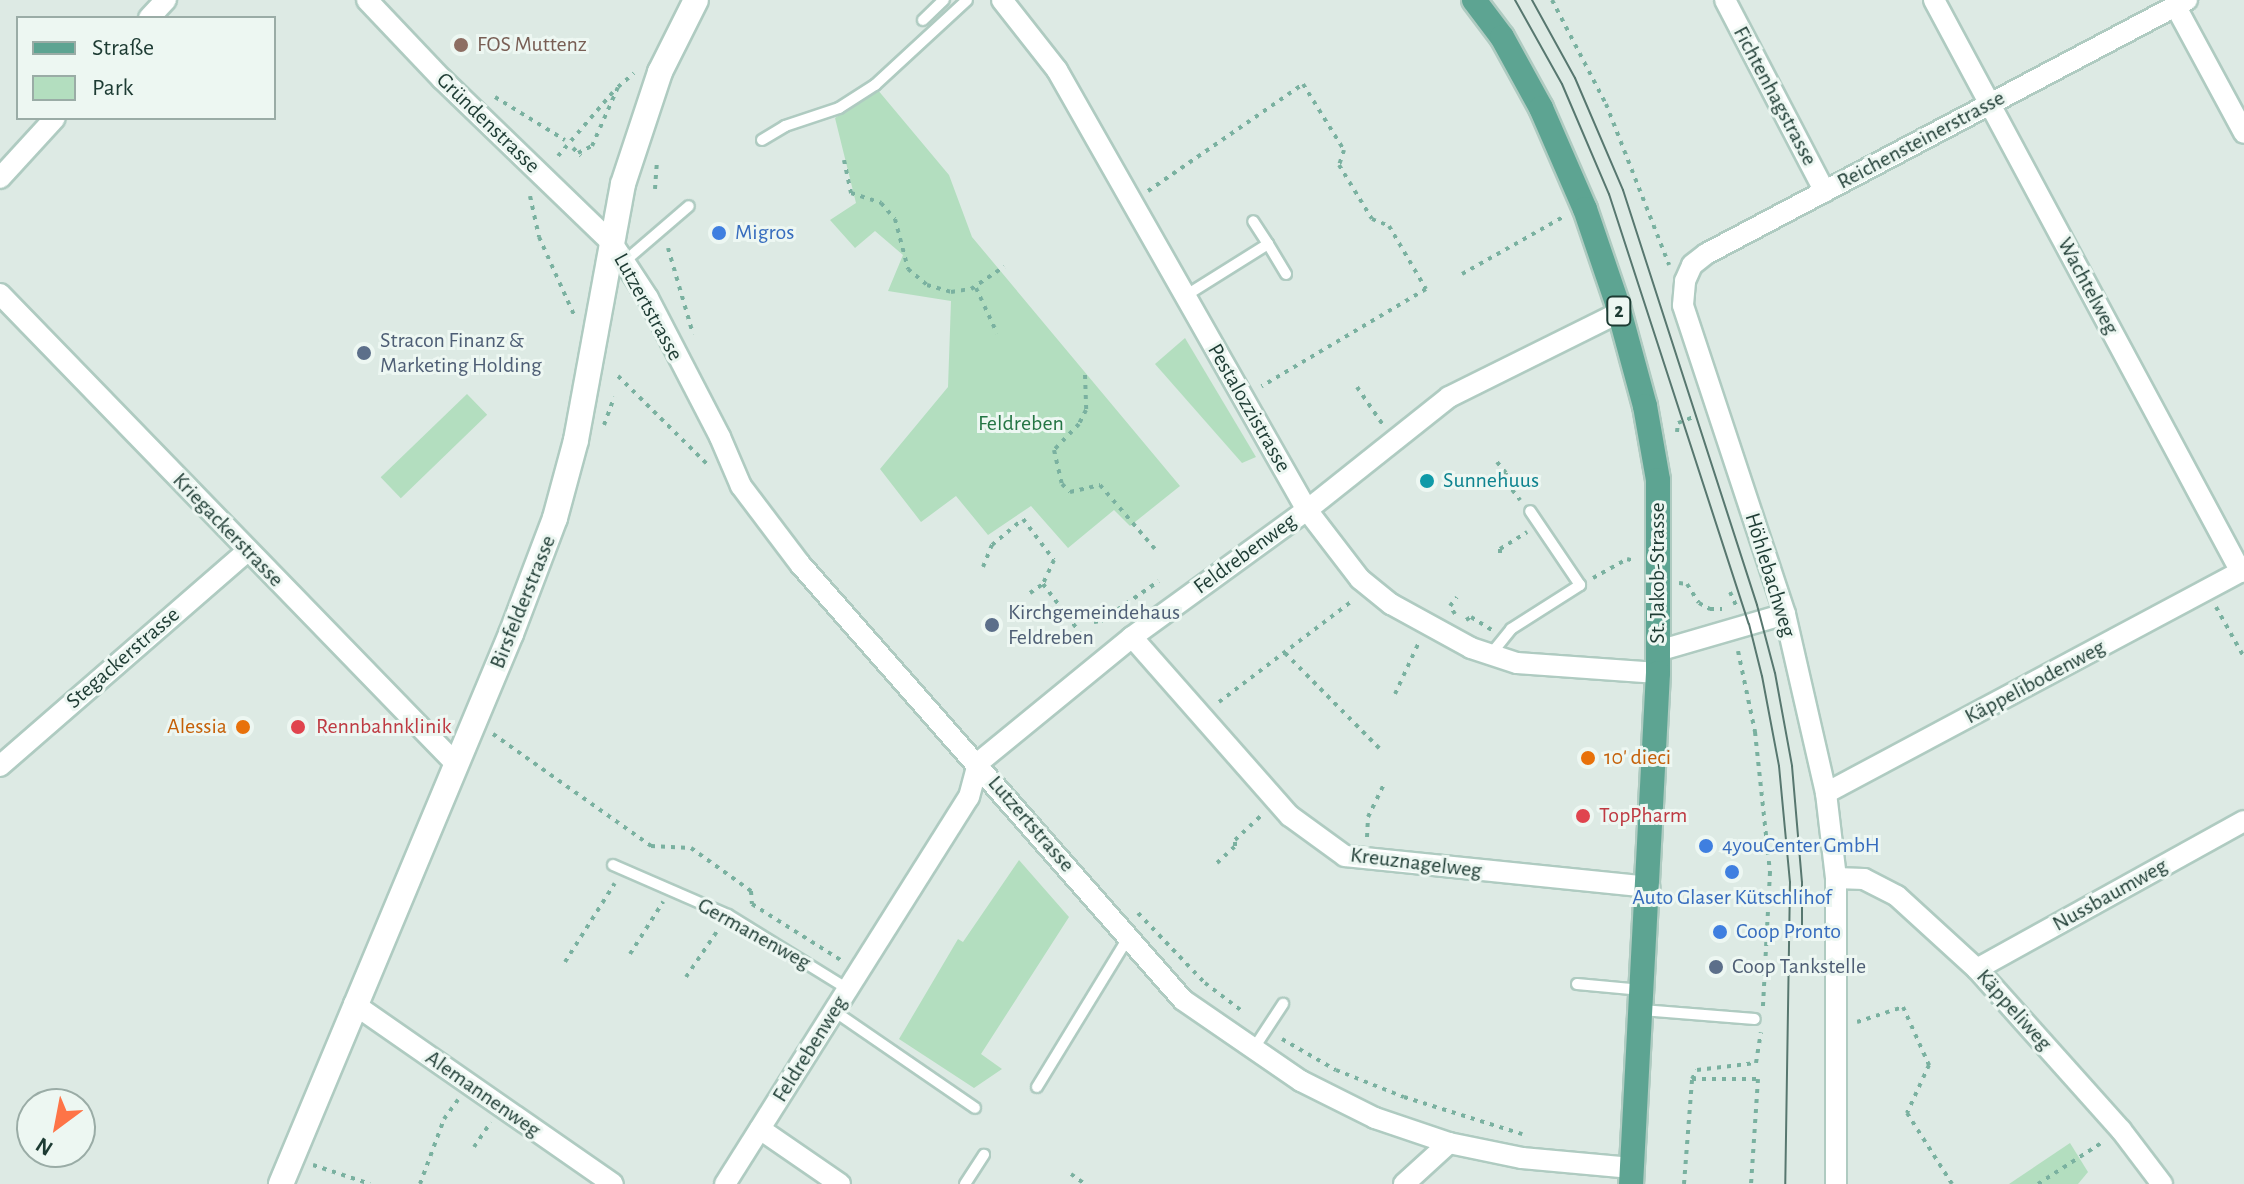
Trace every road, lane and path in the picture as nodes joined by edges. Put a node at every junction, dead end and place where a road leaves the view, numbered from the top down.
1 (166, 0) edge
2 (367, 0) edge
3 (696, 0) edge
4 (944, 0) edge
5 (967, 0) edge
6 (1002, 0) edge
7 (1474, 0) edge
8 (1552, 0) edge
9 (1725, 0) edge
10 (1934, 0) edge
11 (2182, 4) edge
12 (151, 16) edge
13 (923, 20) dead end
14 (618, 87) dead end
15 (489, 94) dead end
16 (1989, 103) junction
17 (53, 120) edge
18 (601, 121) dead end
19 (2244, 133) edge
20 (565, 140) dead end
21 (762, 140) dead end
22 (573, 148) dead end
23 (558, 156) dead end
24 (844, 160) dead end
25 (528, 162) junction
26 (657, 164) dead end
27 (0, 178) edge
28 (655, 189) dead end
29 (1825, 192) junction
30 (1132, 202) junction
31 (689, 206) dead end
32 (1583, 206) junction
33 (1253, 221) dead end
34 (1268, 244) junction
35 (668, 248) dead end
36 (618, 252) junction
37 (1004, 267) dead end
38 (1286, 274) dead end
39 (1462, 274) dead end
40 (975, 287) junction
41 (0, 294) edge
42 (1185, 296) junction
43 (1683, 305) junction
44 (1620, 312) junction
45 (573, 317) dead end
46 (997, 333) dead end
47 (686, 375) junction
48 (1085, 375) dead end
49 (618, 376) dead end
50 (1357, 387) dead end
51 (614, 397) dead end
52 (1243, 398) junction
53 (1718, 410) junction
54 (608, 419) dead end
55 (1677, 432) dead end
56 (1394, 440) junction
57 (1497, 462) dead end
58 (708, 466) dead end
59 (1307, 510) junction
60 (1530, 511) joint
61 (1540, 526) junction
62 (1155, 549) dead end
63 (247, 551) junction
64 (1500, 553) dead end
65 (983, 567) dead end
66 (2243, 571) edge
67 (1159, 581) dead end
68 (1659, 582) junction
69 (1043, 584) junction
70 (1580, 585) junction
71 (1370, 587) junction
72 (2207, 591) junction
73 (1730, 592) dead end
74 (1030, 593) dead end
75 (1457, 597) dead end
76 (1785, 614) junction
77 (1069, 620) junction
78 (1488, 626) dead end
79 (1427, 627) junction
80 (1733, 629) junction
81 (1132, 637) junction
82 (1285, 652) junction
83 (1491, 654) junction
84 (2244, 657) edge
85 (1101, 661) junction
86 (1658, 662) junction
87 (1395, 694) dead end
88 (1201, 716) junction
89 (475, 721) junction
90 (1379, 748) dead end
91 (978, 763) junction
92 (457, 765) junction
93 (0, 766) edge
94 (1384, 784) dead end
95 (1826, 793) junction
96 (1277, 802) junction
97 (2244, 821) edge
98 (1367, 859) junction
99 (1217, 863) dead end
100 (619, 867) joint
101 (1836, 878) junction
102 (1649, 887) junction
103 (671, 890) junction
104 (728, 915) junction
105 (1129, 936) junction
106 (630, 954) dead end
107 (565, 962) dead end
108 (1977, 969) junction
109 (686, 977) dead end
110 (854, 980) junction
111 (1577, 984) dead end
112 (1642, 1000) junction
113 (354, 1004) junction
114 (1283, 1004) dead end
115 (1763, 1008) dead end
116 (834, 1011) junction
117 (1759, 1021) joint
118 (1837, 1029) junction
119 (1254, 1048) junction
120 (1692, 1079) junction
121 (469, 1085) junction
122 (1037, 1087) dead end
123 (502, 1107) junction
124 (975, 1108) dead end
125 (760, 1129) junction
126 (2121, 1130) junction
127 (1449, 1143) junction
128 (474, 1147) dead end
129 (984, 1155) dead end
130 (292, 1158) junction
131 (1071, 1174) dead end
132 (1632, 1176) edge
133 (281, 1184) edge
134 (370, 1184) edge
135 (420, 1184) edge
136 (613, 1184) edge
137 (725, 1184) edge
138 (840, 1184) edge
139 (965, 1184) edge
140 (1085, 1184) edge
141 (1404, 1184) edge
142 (1684, 1184) edge
143 (1751, 1184) edge
144 (1836, 1184) edge
145 (1952, 1184) edge
146 (2038, 1184) edge
147 (2162, 1184) edge

1 - 12 street
2 - 25 street, Gründenstrasse
3 - 36 main road, Birsfelderstrasse
4 - 13 lane
5 - 21 lane
6 - 30 street, Pestalozzistrasse
7 - 32 main road, St. Jakob-Strasse / 2
8 - 43 path
9 - 29 street, Fichtenhagstrasse
10 - 16 street, Wachtelweg
11 - 16 street, Reichensteinerstrasse
11 - 19 street
14 - 23 path
15 - 20 path
16 - 29 street, Reichensteinerstrasse
16 - 66 street, Wachtelweg
17 - 27 street
18 - 22 path
24 - 40 path
25 - 36 street, Gründenstrasse
25 - 45 path
26 - 28 path
29 - 43 street, Reichensteinerstrasse
30 - 42 street, Pestalozzistrasse
30 - 52 path
31 - 36 lane
32 - 39 path
32 - 44 main road, St. Jakob-Strasse / 2
33 - 34 lane
34 - 38 lane
34 - 42 lane
35 - 47 path
36 - 47 street, Lutzertstrasse
36 - 89 main road, Birsfelderstrasse
37 - 40 path
40 - 46 path
41 - 63 street, Kriegackerstrasse
42 - 52 street, Pestalozzistrasse
43 - 53 street, Höhlebachweg
44 - 56 street, Feldrebenweg
44 - 68 main road, St. Jakob-Strasse / 2
47 - 91 street, Lutzertstrasse
48 - 62 path
49 - 58 path
50 - 56 path
51 - 54 path
52 - 59 street, Pestalozzistrasse
53 - 55 path
53 - 76 street, Höhlebachweg
56 - 59 street, Feldrebenweg
57 - 60 path
59 - 71 street, Pestalozzistrasse
59 - 81 street, Feldrebenweg
60 - 61 lane
61 - 64 path
61 - 70 lane
63 - 92 street, Kriegackerstrasse
63 - 93 street, Stegackerstrasse
65 - 69 path
66 - 72 street, Käppelibodenweg
67 - 77 path
68 - 70 path
68 - 73 path
68 - 86 main road, St. Jakob-Strasse / 2
69 - 74 path
69 - 77 path
70 - 83 lane
71 - 79 street, Pestalozzistrasse
71 - 82 path
72 - 84 path
72 - 95 street, Käppelibodenweg
75 - 78 path
76 - 80 street
76 - 95 street, Höhlebachweg
77 - 85 path
79 - 83 street, Pestalozzistrasse
79 - 87 path
80 - 86 street
80 - 115 path
81 - 85 street, Feldrebenweg
81 - 88 street, Kreuznagelweg
82 - 88 path
82 - 90 path
83 - 86 street, Pestalozzistrasse
85 - 91 street, Feldrebenweg
86 - 102 main road, St. Jakob-Strasse / 2
88 - 96 street, Kreuznagelweg
89 - 92 main road, Birsfelderstrasse
89 - 110 path
91 - 105 street, Lutzertstrasse
91 - 110 street, Feldrebenweg
92 - 113 main road, Birsfelderstrasse
94 - 98 path
95 - 101 street, Höhlebachweg
96 - 98 street, Kreuznagelweg
96 - 99 path
97 - 108 street, Nussbaumweg
98 - 102 street, Kreuznagelweg
100 - 103 lane, Germanenweg
100 - 107 path
101 - 108 street, Käppeliweg
101 - 118 street, Höhlebachweg
102 - 112 main road, St. Jakob-Strasse / 2
103 - 104 lane, Germanenweg
103 - 106 path
104 - 109 path
104 - 110 lane, Germanenweg
105 - 119 street, Lutzertstrasse
105 - 122 lane
108 - 126 street, Käppeliweg
110 - 116 street, Feldrebenweg
111 - 112 lane
112 - 117 lane
112 - 132 main road, St. Jakob-Strasse / 2
113 - 121 street, Alemannenweg
113 - 130 main road, Birsfelderstrasse
114 - 119 lane
116 - 124 lane
116 - 125 street, Feldrebenweg
117 - 120 path
118 - 144 street, Höhlebachweg
118 - 145 path
119 - 127 street, Lutzertstrasse
120 - 142 path
120 - 143 path
121 - 123 street, Alemannenweg
121 - 135 path
123 - 128 path
123 - 136 street, Alemannenweg
125 - 137 street, Feldrebenweg
125 - 138 street
126 - 146 path
126 - 147 street, Käppeliweg
127 - 132 street, Lutzertstrasse
127 - 141 street
129 - 139 lane
130 - 133 main road, Birsfelderstrasse
130 - 134 path
131 - 140 path

